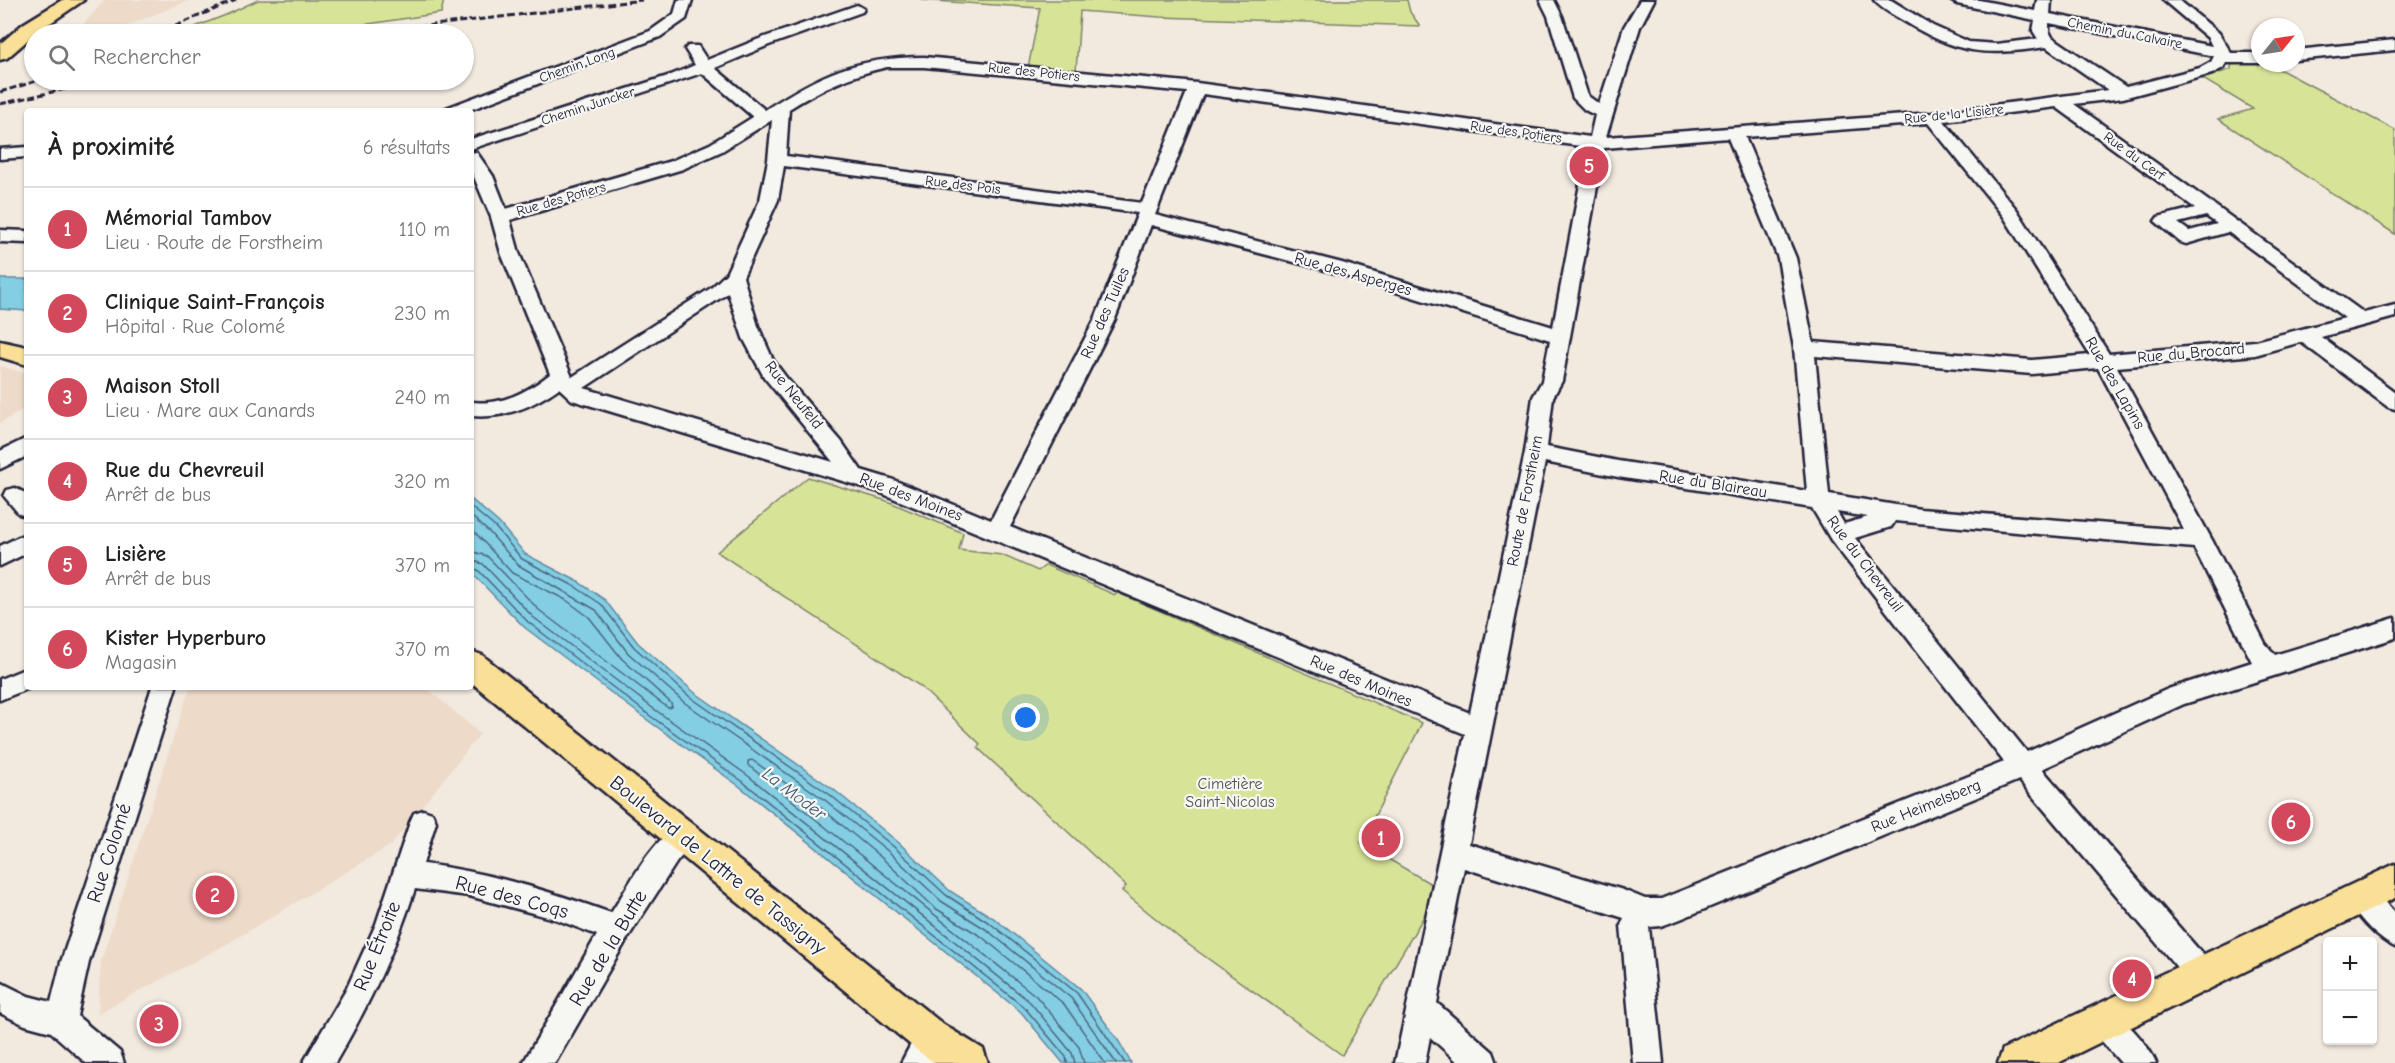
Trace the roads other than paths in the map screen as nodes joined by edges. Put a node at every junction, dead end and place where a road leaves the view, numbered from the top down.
1 (75, 0) edge
2 (685, 0) edge
3 (1547, 0) edge
4 (1647, 0) edge
5 (1881, 0) edge
6 (1957, 0) edge
7 (2044, 0) edge
8 (2170, 0) edge
9 (857, 9) dead end
10 (2042, 17) junction
11 (36, 24) edge
12 (24, 33) edge
13 (2048, 42) junction
14 (2395, 45) edge
15 (693, 49) dead end
16 (0, 54) edge
17 (2222, 55) junction
18 (2305, 55) edge
19 (2251, 57) edge
20 (704, 67) junction
21 (1197, 88) junction
22 (2123, 93) junction
23 (2060, 102) junction
24 (781, 107) junction
25 (462, 108) edge
26 (1604, 113) junction
27 (764, 118) junction
28 (1932, 118) junction
29 (1735, 134) junction
30 (474, 143) edge
31 (1597, 143) junction
32 (24, 152) edge
33 (0, 154) edge
34 (777, 160) junction
35 (474, 161) edge
36 (2208, 210) junction
37 (1147, 214) junction
38 (500, 217) junction
39 (2231, 226) junction
40 (0, 236) edge
41 (24, 237) edge
42 (734, 277) junction
43 (2395, 311) edge
44 (2361, 320) junction
45 (1560, 336) junction
46 (2307, 336) junction
47 (1804, 348) junction
48 (0, 349) edge
49 (24, 355) edge
50 (2104, 361) junction
51 (565, 382) junction
52 (2395, 402) edge
53 (474, 409) edge
54 (24, 448) edge
55 (1536, 452) junction
56 (0, 461) edge
57 (852, 474) junction
58 (1819, 501) junction
59 (1890, 512) junction
60 (997, 531) junction
61 (1839, 534) junction
62 (2201, 540) junction
63 (24, 544) edge
64 (0, 557) edge
65 (2395, 628) edge
66 (474, 666) edge
67 (2269, 666) junction
68 (24, 679) edge
69 (0, 690) edge
70 (163, 690) edge
71 (1478, 728) junction
72 (2023, 766) junction
73 (423, 822) dead end
74 (682, 837) junction
75 (1455, 853) junction
76 (404, 875) junction
77 (2395, 880) edge
78 (2361, 897) junction
79 (1642, 913) junction
80 (617, 929) junction
81 (2395, 933) edge
82 (2201, 974) junction
83 (0, 997) edge
84 (1421, 1009) junction
85 (2103, 1021) junction
86 (62, 1022) junction
87 (924, 1050) edge
88 (109, 1063) edge
89 (318, 1063) edge
90 (538, 1063) edge
91 (969, 1063) edge
92 (1410, 1063) edge
93 (1482, 1063) edge
94 (1648, 1063) edge
95 (2017, 1063) edge
96 (2141, 1063) edge

1 - 11 main road
2 - 25 street, Chemin Long
3 - 26 street
4 - 26 street, Route de Forstheim
5 - 13 street
6 - 10 street, Chemin du Calvaire
7 - 10 street
8 - 17 street
9 - 20 street, Chemin Juncker
10 - 13 street
10 - 17 street, Chemin du Calvaire
12 - 16 main road
13 - 22 street
14 - 18 street
15 - 20 street
17 - 19 street, Chemin du Calvaire
17 - 22 street, Rue de la Lisière
20 - 27 street
20 - 30 street, Chemin Juncker
21 - 24 street, Rue des Potiers
21 - 31 street, Rue des Potiers
21 - 37 street, Rue des Tuiles
22 - 23 street, Rue de la Lisière
23 - 28 street, Rue de la Lisière
23 - 36 street, Rue du Cerf
24 - 27 street, Rue des Potiers
24 - 34 street
26 - 31 street, Route de Forstheim
27 - 38 street, Rue des Potiers
28 - 29 street, Rue de la Lisière
28 - 50 street, Rue des Lapins
29 - 31 street, Rue de la Lisière
29 - 47 street, Rue du Chevreuil
31 - 45 street, Route de Forstheim
32 - 33 street
34 - 37 street, Rue des Pois
34 - 42 street
35 - 38 street
36 - 39 street, Rue du Cerf
36 - 39 street
37 - 45 street, Rue des Asperges
37 - 60 street, Rue des Tuiles
38 - 51 street
39 - 44 street, Rue du Cerf
40 - 41 street
42 - 51 street
42 - 57 street, Rue Neufeld
43 - 44 street, Rue du Brocard
44 - 46 street, Rue du Brocard
45 - 55 street, Route de Forstheim
46 - 50 street, Rue du Brocard
46 - 52 street
47 - 50 street, Rue du Brocard
47 - 58 street, Rue du Chevreuil
48 - 49 main road
50 - 62 street, Rue des Lapins
51 - 53 street
51 - 57 street, Rue des Moines
54 - 56 street
55 - 58 street, Rue du Blaireau
55 - 71 street, Route de Forstheim
57 - 60 street, Rue des Moines
58 - 59 street, Rue du Blaireau
58 - 61 street, Rue du Chevreuil
59 - 61 street
59 - 62 street, Rue du Blaireau
60 - 71 street, Rue des Moines
61 - 72 street, Rue du Chevreuil
62 - 67 street, Rue des Lapins
63 - 64 street
65 - 67 street, Rue Heimelsberg
66 - 74 main road, Boulevard de Lattre de Tassigny
67 - 72 street, Rue Heimelsberg
68 - 69 street
70 - 86 street, Rue Colomé
71 - 75 street, Route de Forstheim
72 - 79 street, Rue Heimelsberg
72 - 82 street, Rue du Chevreuil
73 - 76 street, Rue Étroite
74 - 80 street, Rue de la Butte
74 - 87 main road, Boulevard de Lattre de Tassigny
75 - 79 street
75 - 84 street, Route de Forstheim
76 - 80 street, Rue des Coqs
76 - 89 street, Rue Étroite
77 - 78 main road
78 - 81 street
78 - 82 main road
79 - 94 street
80 - 90 street, Rue de la Butte
82 - 85 main road
83 - 86 street
84 - 92 street, Route de Forstheim
84 - 93 street
85 - 95 main road
85 - 96 street
86 - 88 street
87 - 91 main road, Boulevard de Lattre de Tassigny

